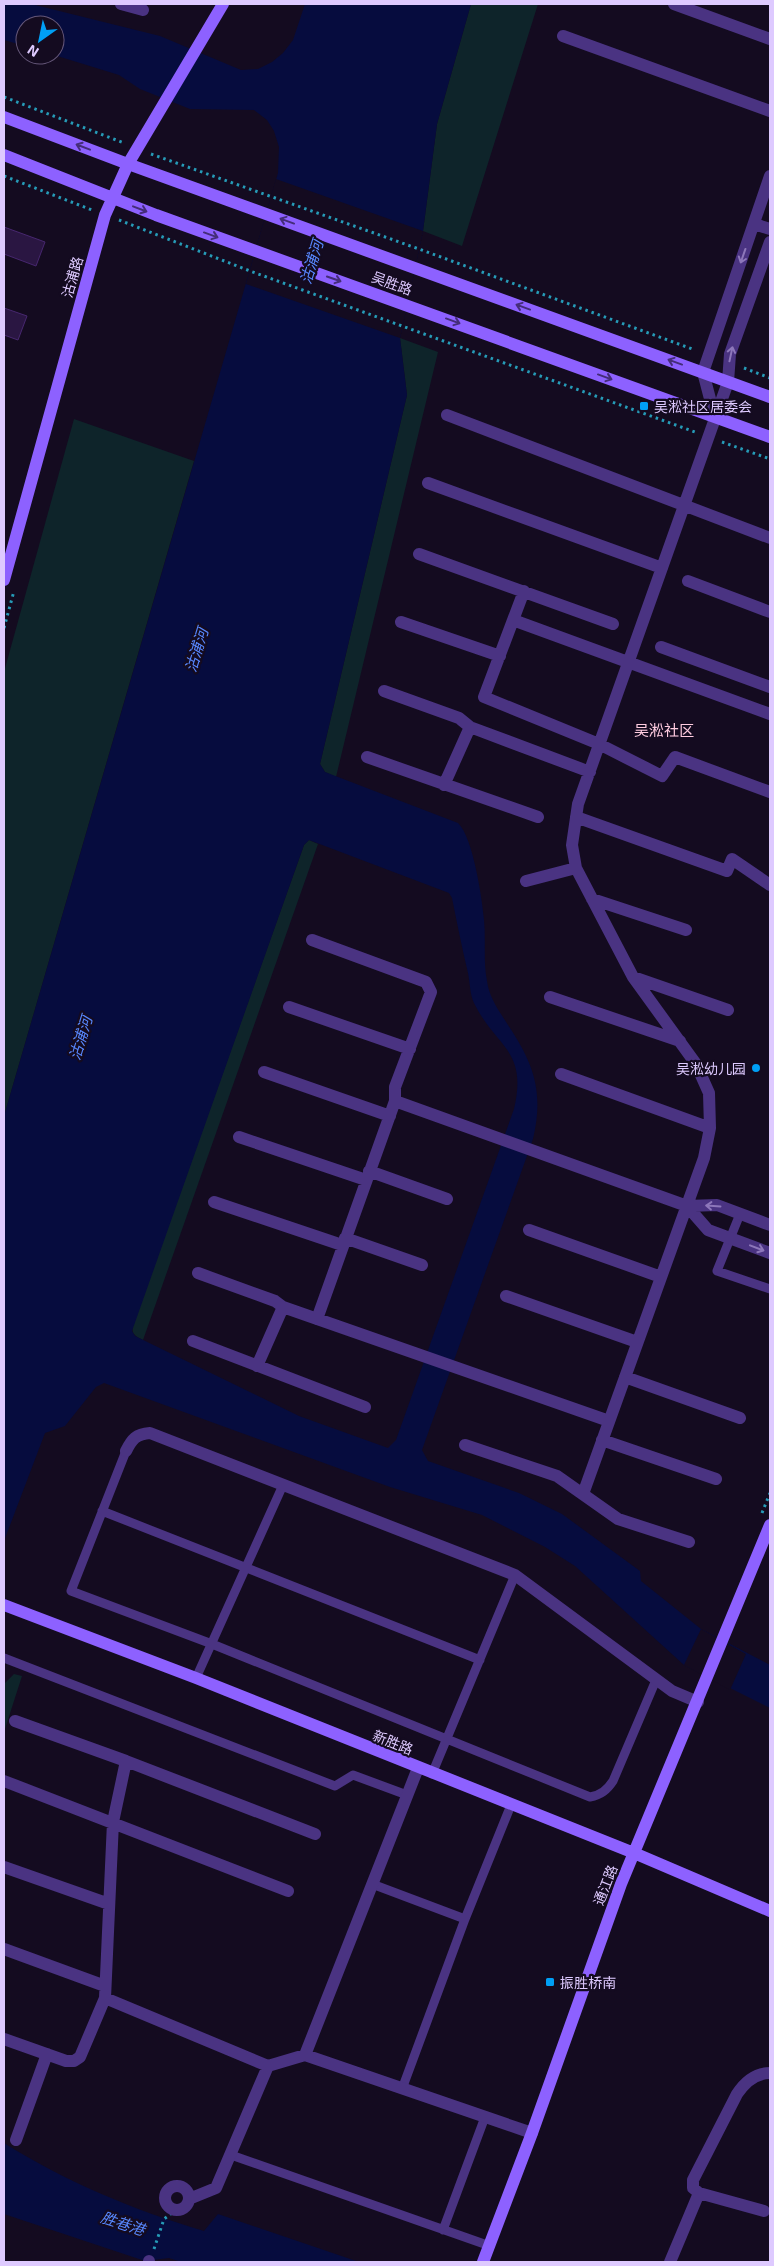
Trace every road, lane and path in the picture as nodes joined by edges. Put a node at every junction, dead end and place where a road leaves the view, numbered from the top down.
1 (121, 4) edge
2 (223, 4) edge
3 (674, 4) edge
4 (143, 10) dead end
5 (563, 36) dead end
6 (770, 39) edge
7 (770, 111) edge
8 (4, 117) edge
9 (4, 156) edge
10 (128, 164) junction
11 (4, 176) edge
12 (770, 176) edge
13 (271, 196) dead end
14 (112, 198) junction
15 (105, 215) junction
16 (754, 224) junction
17 (770, 229) edge
18 (770, 242) edge
19 (708, 355) junction
20 (729, 363) junction
21 (703, 372) junction
22 (770, 378) edge
23 (728, 382) junction
24 (770, 397) edge
25 (448, 416) dead end
26 (715, 418) junction
27 (708, 437) junction
28 (770, 437) edge
29 (770, 459) edge
30 (428, 484) dead end
31 (684, 505) junction
32 (770, 538) edge
33 (8, 547) edge
34 (419, 554) dead end
35 (662, 568) junction
36 (4, 580) edge
37 (688, 581) dead end
38 (524, 592) junction
39 (770, 612) edge
40 (513, 620) junction
41 (401, 622) dead end
42 (613, 624) dead end
43 (661, 647) dead end
44 (500, 656) junction
45 (629, 661) junction
46 (770, 687) edge
47 (384, 691) dead end
48 (770, 714) edge
49 (470, 727) junction
50 (599, 744) junction
51 (367, 757) dead end
52 (590, 772) junction
53 (444, 785) junction
54 (770, 792) edge
55 (538, 817) dead end
56 (576, 817) junction
57 (576, 868) junction
58 (526, 881) dead end
59 (770, 885) edge
60 (592, 899) junction
61 (686, 930) dead end
62 (312, 940) dead end
63 (633, 976) junction
64 (550, 997) dead end
65 (289, 1007) dead end
66 (728, 1010) dead end
67 (680, 1041) junction
68 (410, 1049) junction
69 (264, 1072) dead end
70 (561, 1074) dead end
71 (395, 1101) junction
72 (390, 1116) junction
73 (710, 1128) junction
74 (239, 1137) dead end
75 (367, 1176) junction
76 (447, 1199) dead end
77 (214, 1202) dead end
78 (687, 1206) junction
79 (740, 1214) junction
80 (770, 1225) edge
81 (530, 1230) dead end
82 (730, 1238) junction
83 (343, 1242) junction
84 (770, 1254) edge
85 (422, 1265) dead end
86 (198, 1273) dead end
87 (661, 1278) junction
88 (770, 1290) edge
89 (506, 1296) dead end
90 (283, 1307) junction
91 (317, 1319) junction
92 (193, 1342) dead end
93 (638, 1342) junction
94 (257, 1366) junction
95 (625, 1377) junction
96 (364, 1407) dead end
97 (740, 1418) dead end
98 (609, 1422) junction
99 (602, 1440) junction
100 (465, 1445) dead end
101 (126, 1451) joint
102 (716, 1479) dead end
103 (283, 1485) junction
104 (583, 1494) junction
105 (102, 1510) junction
106 (770, 1525) edge
107 (689, 1542) dead end
108 (246, 1568) junction
109 (515, 1575) junction
110 (4, 1605) edge
111 (212, 1644) junction
112 (4, 1658) edge
113 (480, 1660) junction
114 (196, 1678) junction
115 (656, 1680) junction
116 (698, 1702) junction
117 (15, 1721) dead end
118 (447, 1739) junction
119 (126, 1761) junction
120 (418, 1768) junction
121 (432, 1774) junction
122 (4, 1781) edge
123 (407, 1795) junction
124 (511, 1806) junction
125 (113, 1822) junction
126 (315, 1834) dead end
127 (634, 1853) junction
128 (4, 1867) edge
129 (372, 1884) junction
130 (288, 1891) dead end
131 (109, 1904) junction
132 (770, 1911) edge
133 (465, 1919) junction
134 (4, 1949) edge
135 (105, 1992) junction
136 (4, 2039) edge
137 (47, 2054) junction
138 (306, 2055) junction
139 (268, 2066) junction
140 (770, 2073) edge
141 (402, 2088) junction
142 (485, 2117) junction
143 (532, 2133) junction
144 (16, 2140) dead end
145 (231, 2155) junction
146 (699, 2193) junction
147 (189, 2199) junction
148 (176, 2210) junction
149 (764, 2211) dead end
150 (443, 2230) junction
151 (490, 2246) junction
152 (149, 2262) edge
153 (483, 2262) edge
154 (670, 2262) edge

1 - 4 street
2 - 10 street, 沽浦路
3 - 6 street
5 - 7 street
10 -> 8 street, 吴胜路
9 - 14 street, 吴胜路
10 - 14 street, 沽浦路
21 -> 10 street, 吴胜路
11 - 15 path
12 - 16 street
13 - 19 path
14 - 15 street, 沽浦路
14 -> 26 street, 吴胜路
15 - 27 path
15 - 33 street, 沽浦路
16 - 17 street
16 -> 19 street
20 -> 18 street
19 - 21 street
20 - 22 path
20 - 23 street
21 - 23 street, 吴胜路
21 - 26 street
23 - 24 street, 吴胜路
23 - 26 street
25 - 31 street
26 - 27 street
26 - 28 street, 吴胜路
27 - 29 path
27 - 31 street
30 - 35 street
31 - 32 street
31 - 35 street
33 - 36 street, 沽浦路
34 - 38 street
35 - 45 street
37 - 39 street
38 - 40 street
38 - 42 street
40 - 44 street
40 - 45 street
41 - 44 street
43 - 46 street
44 - 50 street
45 - 48 street
45 - 50 street
47 - 49 street
49 - 52 street
49 - 53 street
50 - 52 street
50 - 54 street
51 - 53 street
52 - 56 street
53 - 55 street
56 - 57 street
56 - 59 street
57 - 58 street
57 - 60 street
60 - 61 street
60 - 63 street
62 - 68 street
63 - 66 street
63 - 67 street
64 - 67 street
65 - 68 street
67 - 73 street
68 - 71 street
69 - 72 street
70 - 73 street
71 - 72 street
71 - 78 street
72 - 75 street
73 - 78 street
74 - 75 street
75 - 76 street
75 - 83 street
77 - 83 street
79 -> 78 street
78 - 82 street
78 - 87 street
79 - 80 street
79 - 82 lane
81 - 87 street
82 -> 84 street
82 - 88 lane
83 - 85 street
83 - 91 street
86 - 90 street
87 - 93 street
89 - 93 street
90 - 91 street
90 - 94 street
91 - 98 street
92 - 94 street
93 - 95 street
94 - 96 street
95 - 97 street
95 - 98 street
98 - 99 street
99 - 102 street
99 - 104 street
100 - 104 street
101 - 103 street
101 - 105 lane
103 - 108 lane
103 - 109 street
104 - 107 street
105 - 108 lane
105 - 111 lane
106 - 116 street, 通江路
108 - 111 lane
108 - 113 lane
109 - 113 lane
109 - 115 street
110 - 114 street, 新胜路
111 - 114 lane
111 - 118 lane
112 - 123 lane
113 - 118 lane
114 - 120 street, 新胜路
115 - 116 street
115 - 118 lane
116 - 127 street, 通江路
117 - 119 street
118 - 121 lane
119 - 125 street
119 - 126 street
120 - 121 street, 新胜路
120 - 123 street
121 - 124 street, 新胜路
122 - 125 street
123 - 129 street
124 - 127 street, 新胜路
124 - 133 lane
125 - 130 street
125 - 131 street
127 - 132 street, 新胜路
127 - 143 street, 通江路
128 - 131 street
129 - 133 lane
129 - 138 street
131 - 135 street
133 - 141 lane
134 - 135 street
135 - 137 street
135 - 139 street
136 - 137 street
137 - 144 street
138 - 139 street
138 - 141 street
139 - 145 street
140 - 146 street
141 - 142 street
142 - 143 street
142 - 150 lane
143 - 151 street, 通江路
145 - 147 street
145 - 150 lane
146 - 149 street
146 - 154 street
147 - 148 street
147 - 148 street
148 - 152 path
150 - 151 lane
151 - 153 street, 通江路

